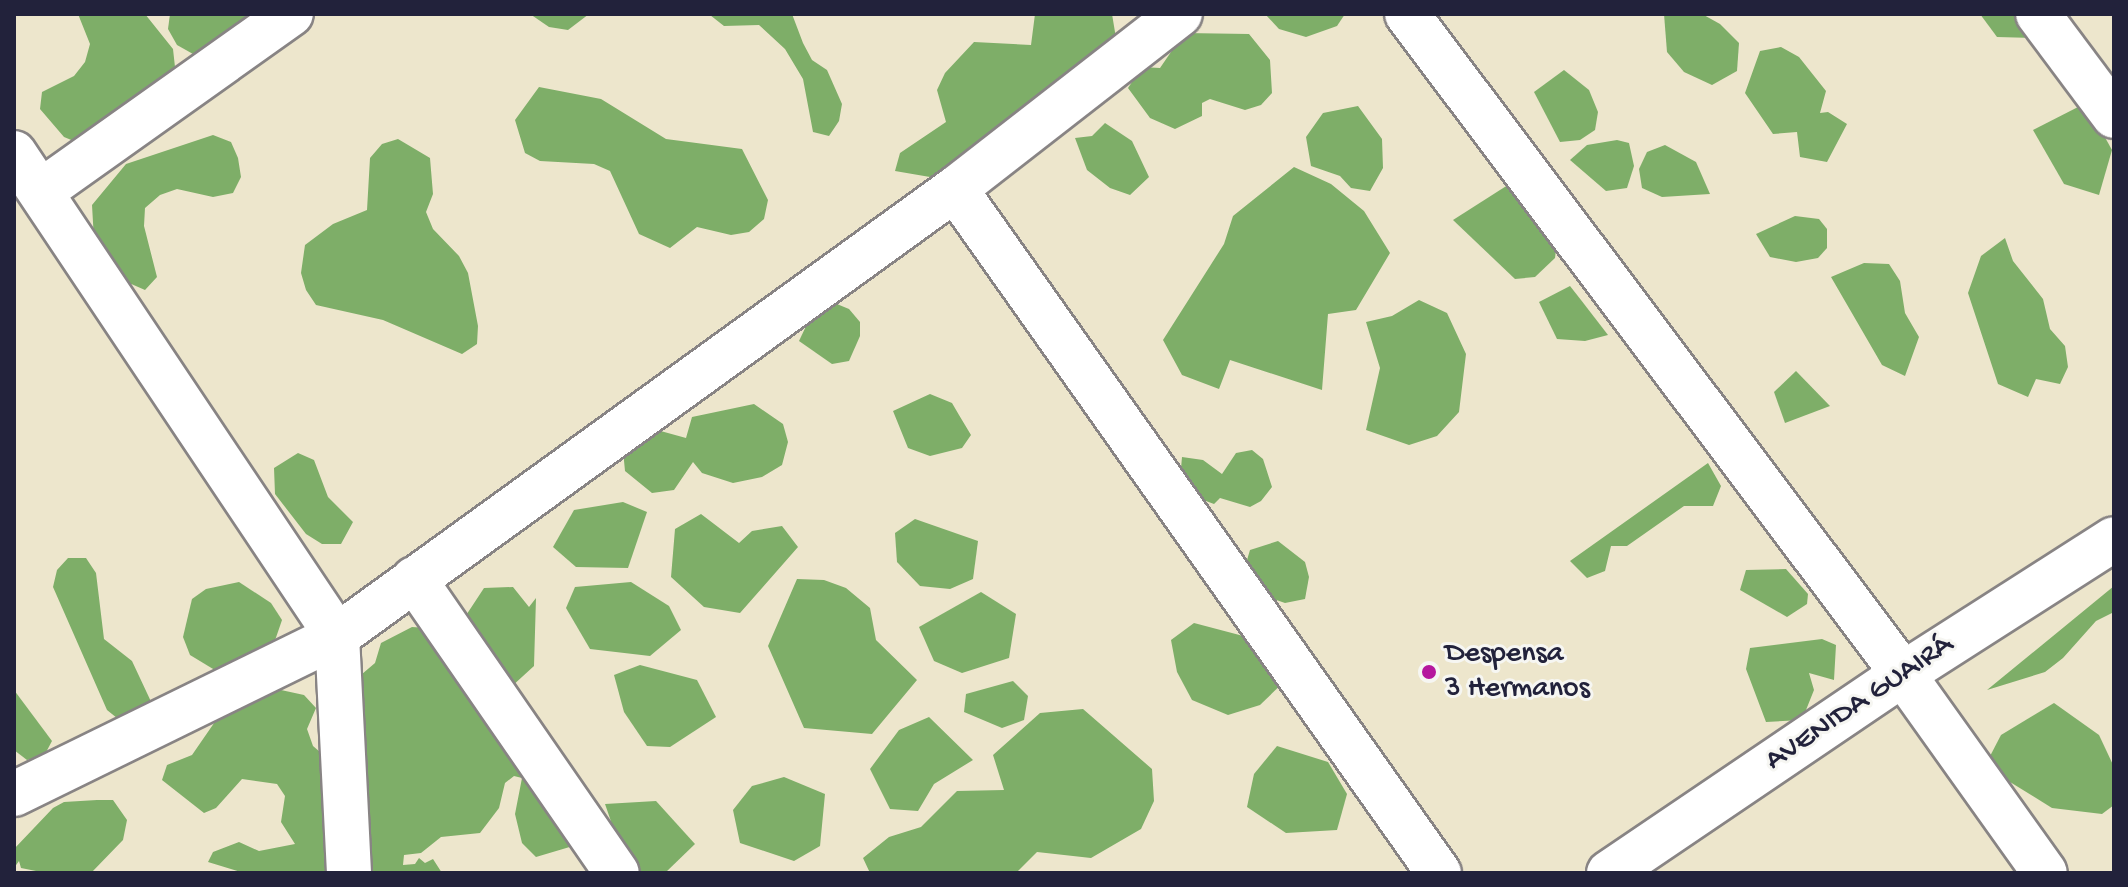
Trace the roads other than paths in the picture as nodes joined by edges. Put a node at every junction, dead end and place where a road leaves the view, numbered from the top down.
1 (291, 14) edge
2 (1180, 14) edge
3 (1407, 14) edge
4 (2038, 14) edge
5 (2114, 116) edge
6 (14, 153) edge
7 (955, 189) junction
8 (43, 190) junction
9 (2114, 539) edge
10 (414, 579) junction
11 (337, 636) junction
12 (1903, 674) junction
13 (14, 794) edge
14 (349, 873) edge
15 (617, 873) edge
16 (1439, 873) edge
17 (1609, 873) edge
18 (2045, 873) edge

1 - 8 street
2 - 7 street
3 - 12 street
4 - 5 street
6 - 8 street
7 - 10 street
7 - 16 street
8 - 11 street
9 - 12 street, AVENIDA GUAIRÁ
10 - 11 street
10 - 15 street
11 - 13 street
11 - 14 street
12 - 17 street, AVENIDA GUAIRÁ
12 - 18 street

